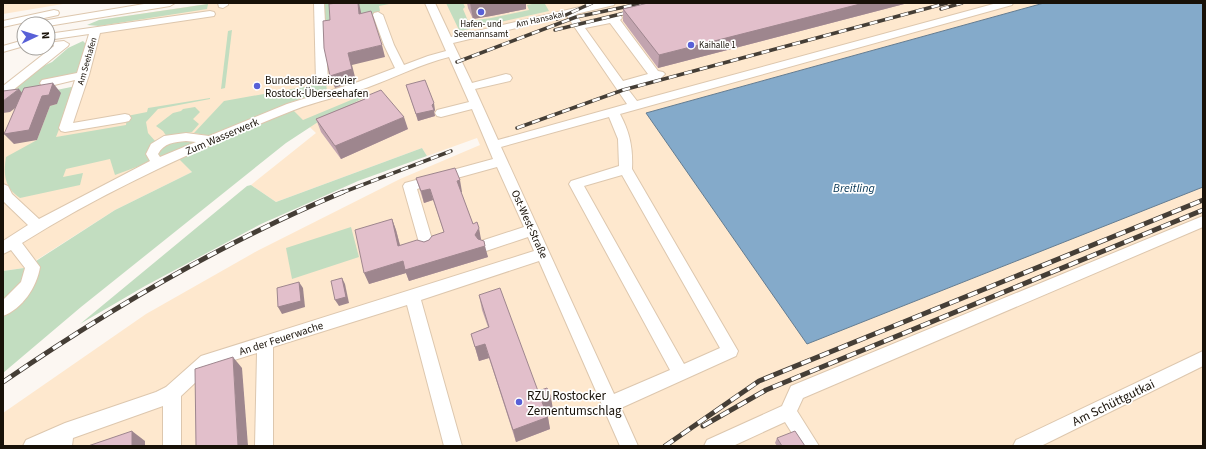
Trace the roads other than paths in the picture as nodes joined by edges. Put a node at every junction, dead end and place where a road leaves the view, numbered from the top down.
1 (116, 3) edge
2 (170, 3) edge
3 (319, 3) edge
4 (430, 3) edge
5 (610, 3) edge
6 (1008, 3) edge
7 (211, 8) edge
8 (569, 12) junction
9 (378, 16) dead end
10 (56, 21) edge
11 (3, 24) edge
12 (579, 26) junction
13 (16, 30) edge
14 (95, 31) junction
15 (3, 32) edge
16 (56, 41) edge
17 (447, 41) junction
18 (56, 43) edge
19 (16, 45) edge
20 (3, 49) edge
21 (56, 50) edge
22 (453, 54) junction
23 (36, 56) edge
24 (49, 56) edge
25 (24, 67) dead end
26 (401, 70) junction
27 (83, 75) junction
28 (506, 78) dead end
29 (322, 82) dead end
30 (46, 83) edge
31 (620, 86) junction
32 (468, 87) junction
33 (3, 92) edge
34 (476, 104) junction
35 (634, 106) junction
36 (613, 112) junction
37 (441, 113) dead end
38 (125, 118) dead end
39 (210, 141) junction
40 (494, 145) junction
41 (501, 160) junction
42 (157, 163) junction
43 (625, 169) junction
44 (3, 189) edge
45 (1203, 221) edge
46 (38, 226) junction
47 (532, 230) junction
48 (7, 245) edge
49 (486, 245) edge
50 (427, 246) edge
51 (543, 254) junction
52 (412, 296) junction
53 (3, 309) edge
54 (265, 343) junction
55 (1203, 358) edge
56 (680, 373) junction
57 (172, 393) junction
58 (610, 404) junction
59 (788, 412) junction
60 (64, 439) edge
61 (32, 446) edge
62 (172, 446) edge
63 (264, 446) edge
64 (453, 446) edge
65 (629, 446) edge
66 (713, 446) edge
67 (810, 446) edge
68 (1022, 446) edge

1 - 11 street
2 - 10 street
3 - 29 street
4 - 17 street, Ost-West-Straße
5 - 8 street, Am Hansakai
6 - 35 street
7 - 14 street
8 - 12 street
8 - 17 street, Am Hansakai
9 - 26 street
12 - 31 street
12 - 31 street
13 - 15 street
14 - 16 street
14 - 27 street, Am Seehafen
17 - 22 street, Ost-West-Straße
18 - 21 street
19 - 20 street
22 - 26 street, Zum Wasserwerk
22 - 32 street, Ost-West-Straße
23 - 25 street
24 - 33 street
26 - 39 street, Zum Wasserwerk
27 - 30 street
27 - 38 street, Am Seehafen
28 - 32 street
31 - 35 street
32 - 34 street, Ost-West-Straße
34 - 37 street
34 - 40 street, Ost-West-Straße
35 - 36 street
36 - 40 street
36 - 43 street
39 - 42 street, Zum Wasserwerk
39 - 42 street
40 - 41 street, Ost-West-Straße
41 - 47 street, Ost-West-Straße
41 - 50 street
42 - 46 street, Zum Wasserwerk
43 - 56 street
43 - 56 street
44 - 46 street
45 - 59 street
46 - 48 street, Zum Wasserwerk
47 - 49 street
47 - 51 street, Ost-West-Straße
48 - 53 street
51 - 52 street, An der Feuerwache
51 - 58 street, Ost-West-Straße
52 - 54 street, An der Feuerwache
52 - 64 street
54 - 57 street, An der Feuerwache
54 - 63 street
55 - 68 street, Am Schüttgutkai
56 - 58 street
57 - 60 street, An der Feuerwache
57 - 62 street
58 - 65 street, Ost-West-Straße
59 - 66 street
59 - 67 street
60 - 61 street, An der Feuerwache

